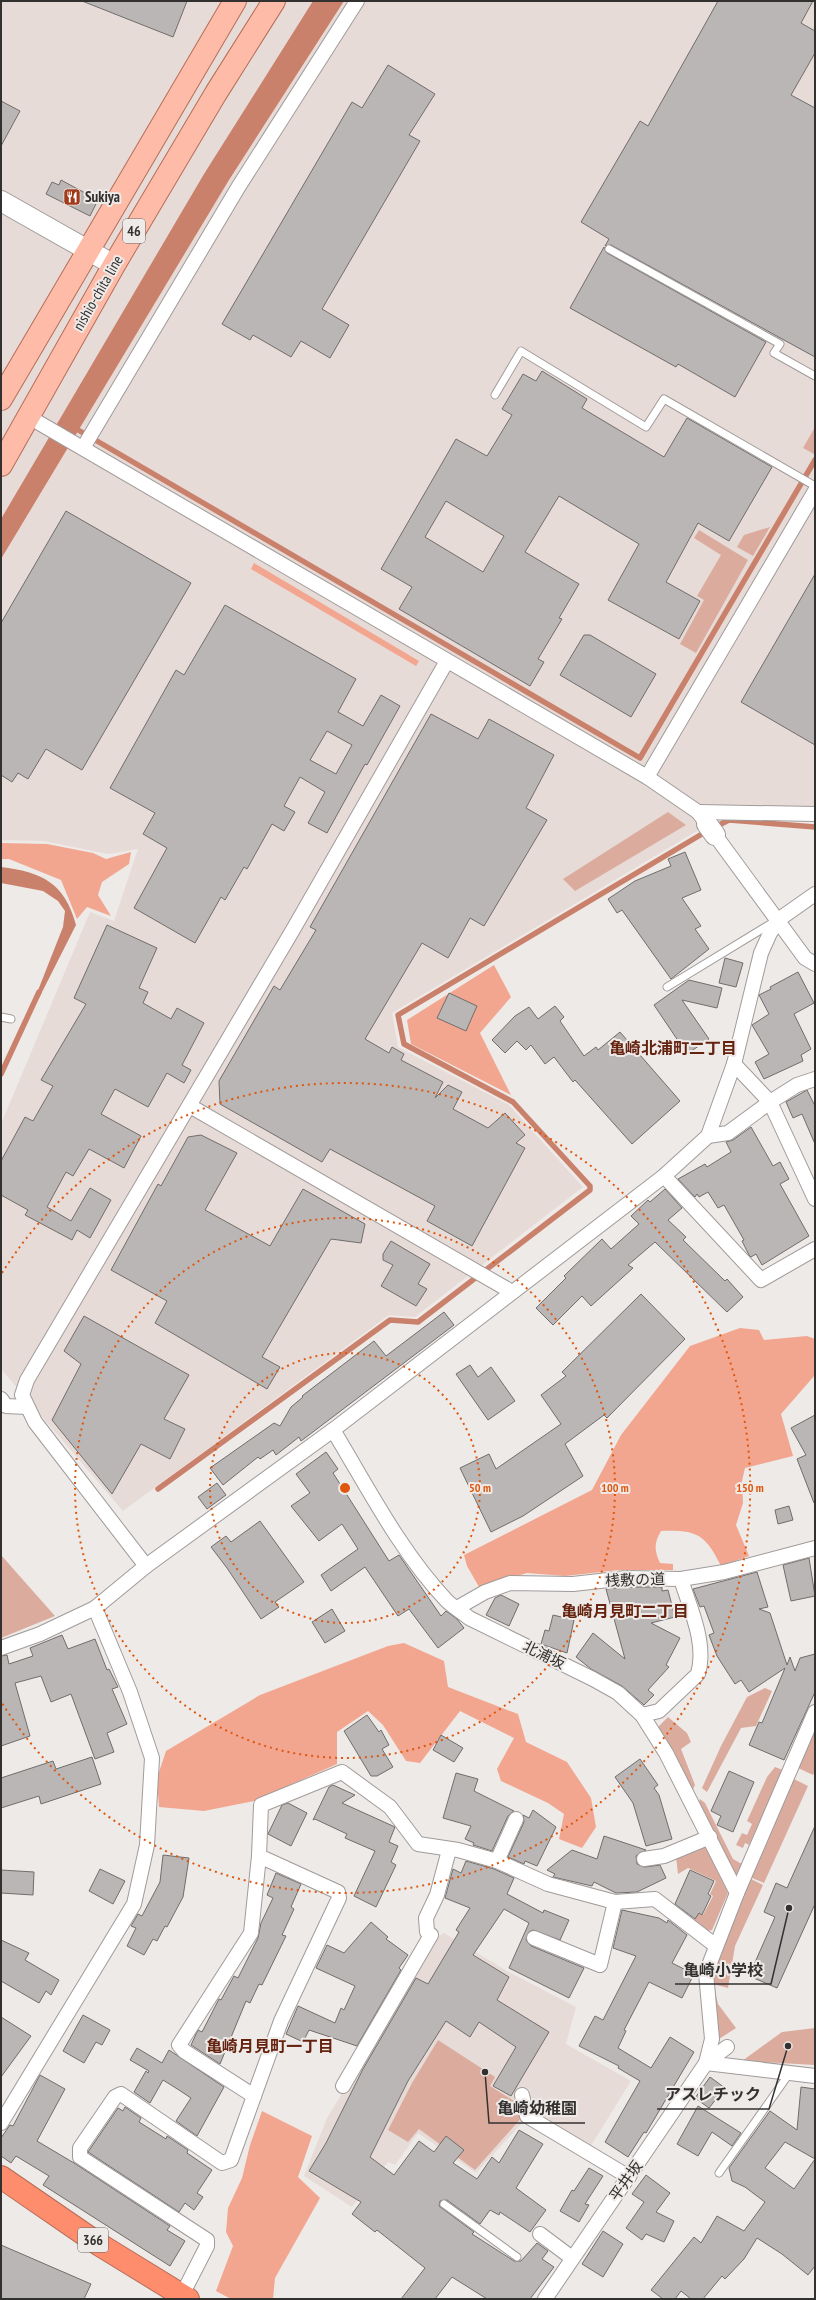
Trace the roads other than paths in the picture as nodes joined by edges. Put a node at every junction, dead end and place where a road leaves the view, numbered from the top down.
1 (274, 1) edge
2 (357, 1) edge
3 (234, 2) edge
4 (1, 201) edge
5 (609, 249) dead end
6 (88, 251) junction
7 (114, 265) junction
8 (815, 376) edge
9 (495, 395) dead end
10 (1, 399) edge
11 (36, 421) junction
12 (78, 445) junction
13 (1, 465) edge
14 (815, 486) edge
15 (815, 491) edge
16 (447, 661) junction
17 (647, 776) junction
18 (815, 814) edge
19 (707, 824) junction
20 (815, 894) edge
21 (778, 920) junction
22 (815, 964) edge
23 (667, 987) dead end
24 (1, 1016) edge
25 (11, 1019) dead end
26 (734, 1064) junction
27 (815, 1079) edge
28 (770, 1102) junction
29 (190, 1106) junction
30 (708, 1136) junction
31 (664, 1176) junction
32 (815, 1199) edge
33 (815, 1249) edge
34 (512, 1292) junction
35 (1, 1398) edge
36 (27, 1407) junction
37 (333, 1430) junction
38 (815, 1548) edge
39 (146, 1566) junction
40 (681, 1579) junction
41 (95, 1608) junction
42 (457, 1608) junction
43 (1, 1648) edge
44 (815, 1712) edge
45 (642, 1715) junction
46 (516, 1819) dead end
47 (710, 1837) junction
48 (450, 1850) junction
49 (259, 1856) junction
50 (644, 1858) dead end
51 (497, 1861) junction
52 (737, 1893) junction
53 (615, 1902) junction
54 (534, 1938) dead end
55 (716, 1946) junction
56 (727, 2047) dead end
57 (706, 2064) junction
58 (789, 2074) junction
59 (815, 2076) edge
60 (343, 2086) dead end
61 (522, 2095) dead end
62 (254, 2096) junction
63 (1, 2123) edge
64 (719, 2173) dead end
65 (1, 2177) edge
66 (629, 2177) junction
67 (444, 2204) dead end
68 (540, 2234) dead end
69 (517, 2257) dead end
70 (572, 2258) junction
71 (185, 2297) edge
72 (545, 2299) edge

1 - 7 main road, nishio-chita line / 46
2 - 12 street
3 - 6 main road, nishio-chita line / 46
4 - 6 street
5 - 8 lane
6 - 7 street
6 - 10 main road, nishio-chita line / 46
7 - 11 main road, nishio-chita line / 46
9 - 14 lane
11 - 12 street
11 - 13 main road, nishio-chita line / 46
12 - 16 street
15 - 17 street
16 - 17 street
16 - 29 street
17 - 19 street
18 - 19 street
19 - 21 street
20 - 21 street
21 - 22 street
21 - 23 lane
21 - 26 street
24 - 25 lane
26 - 28 street
26 - 30 street
27 - 28 street
28 - 30 street
28 - 32 street
29 - 34 street
29 - 36 street
30 - 31 street
31 - 33 street
31 - 34 street
34 - 37 street
35 - 36 street
36 - 39 street
37 - 39 street
37 - 42 street, 北浦坂
38 - 40 street, 桟敷の道
39 - 41 street
40 - 42 street, 桟敷の道
40 - 45 street
41 - 43 street
41 - 63 street
42 - 45 street, 北浦坂
44 - 52 street
45 - 47 street, 北浦坂
46 - 51 street
47 - 50 street
47 - 52 street, 北浦坂
48 - 49 street
48 - 51 street
48 - 60 street
49 - 62 street
49 - 62 street
51 - 53 street
52 - 55 street
53 - 54 street
53 - 55 street
55 - 57 street
56 - 57 street
57 - 58 street
57 - 66 street, 平井坂
58 - 59 street
58 - 64 lane
61 - 66 street
62 - 71 street
65 - 71 highway, 366
66 - 70 street, 平井坂
67 - 69 lane
68 - 70 street
70 - 72 street, 平井坂

